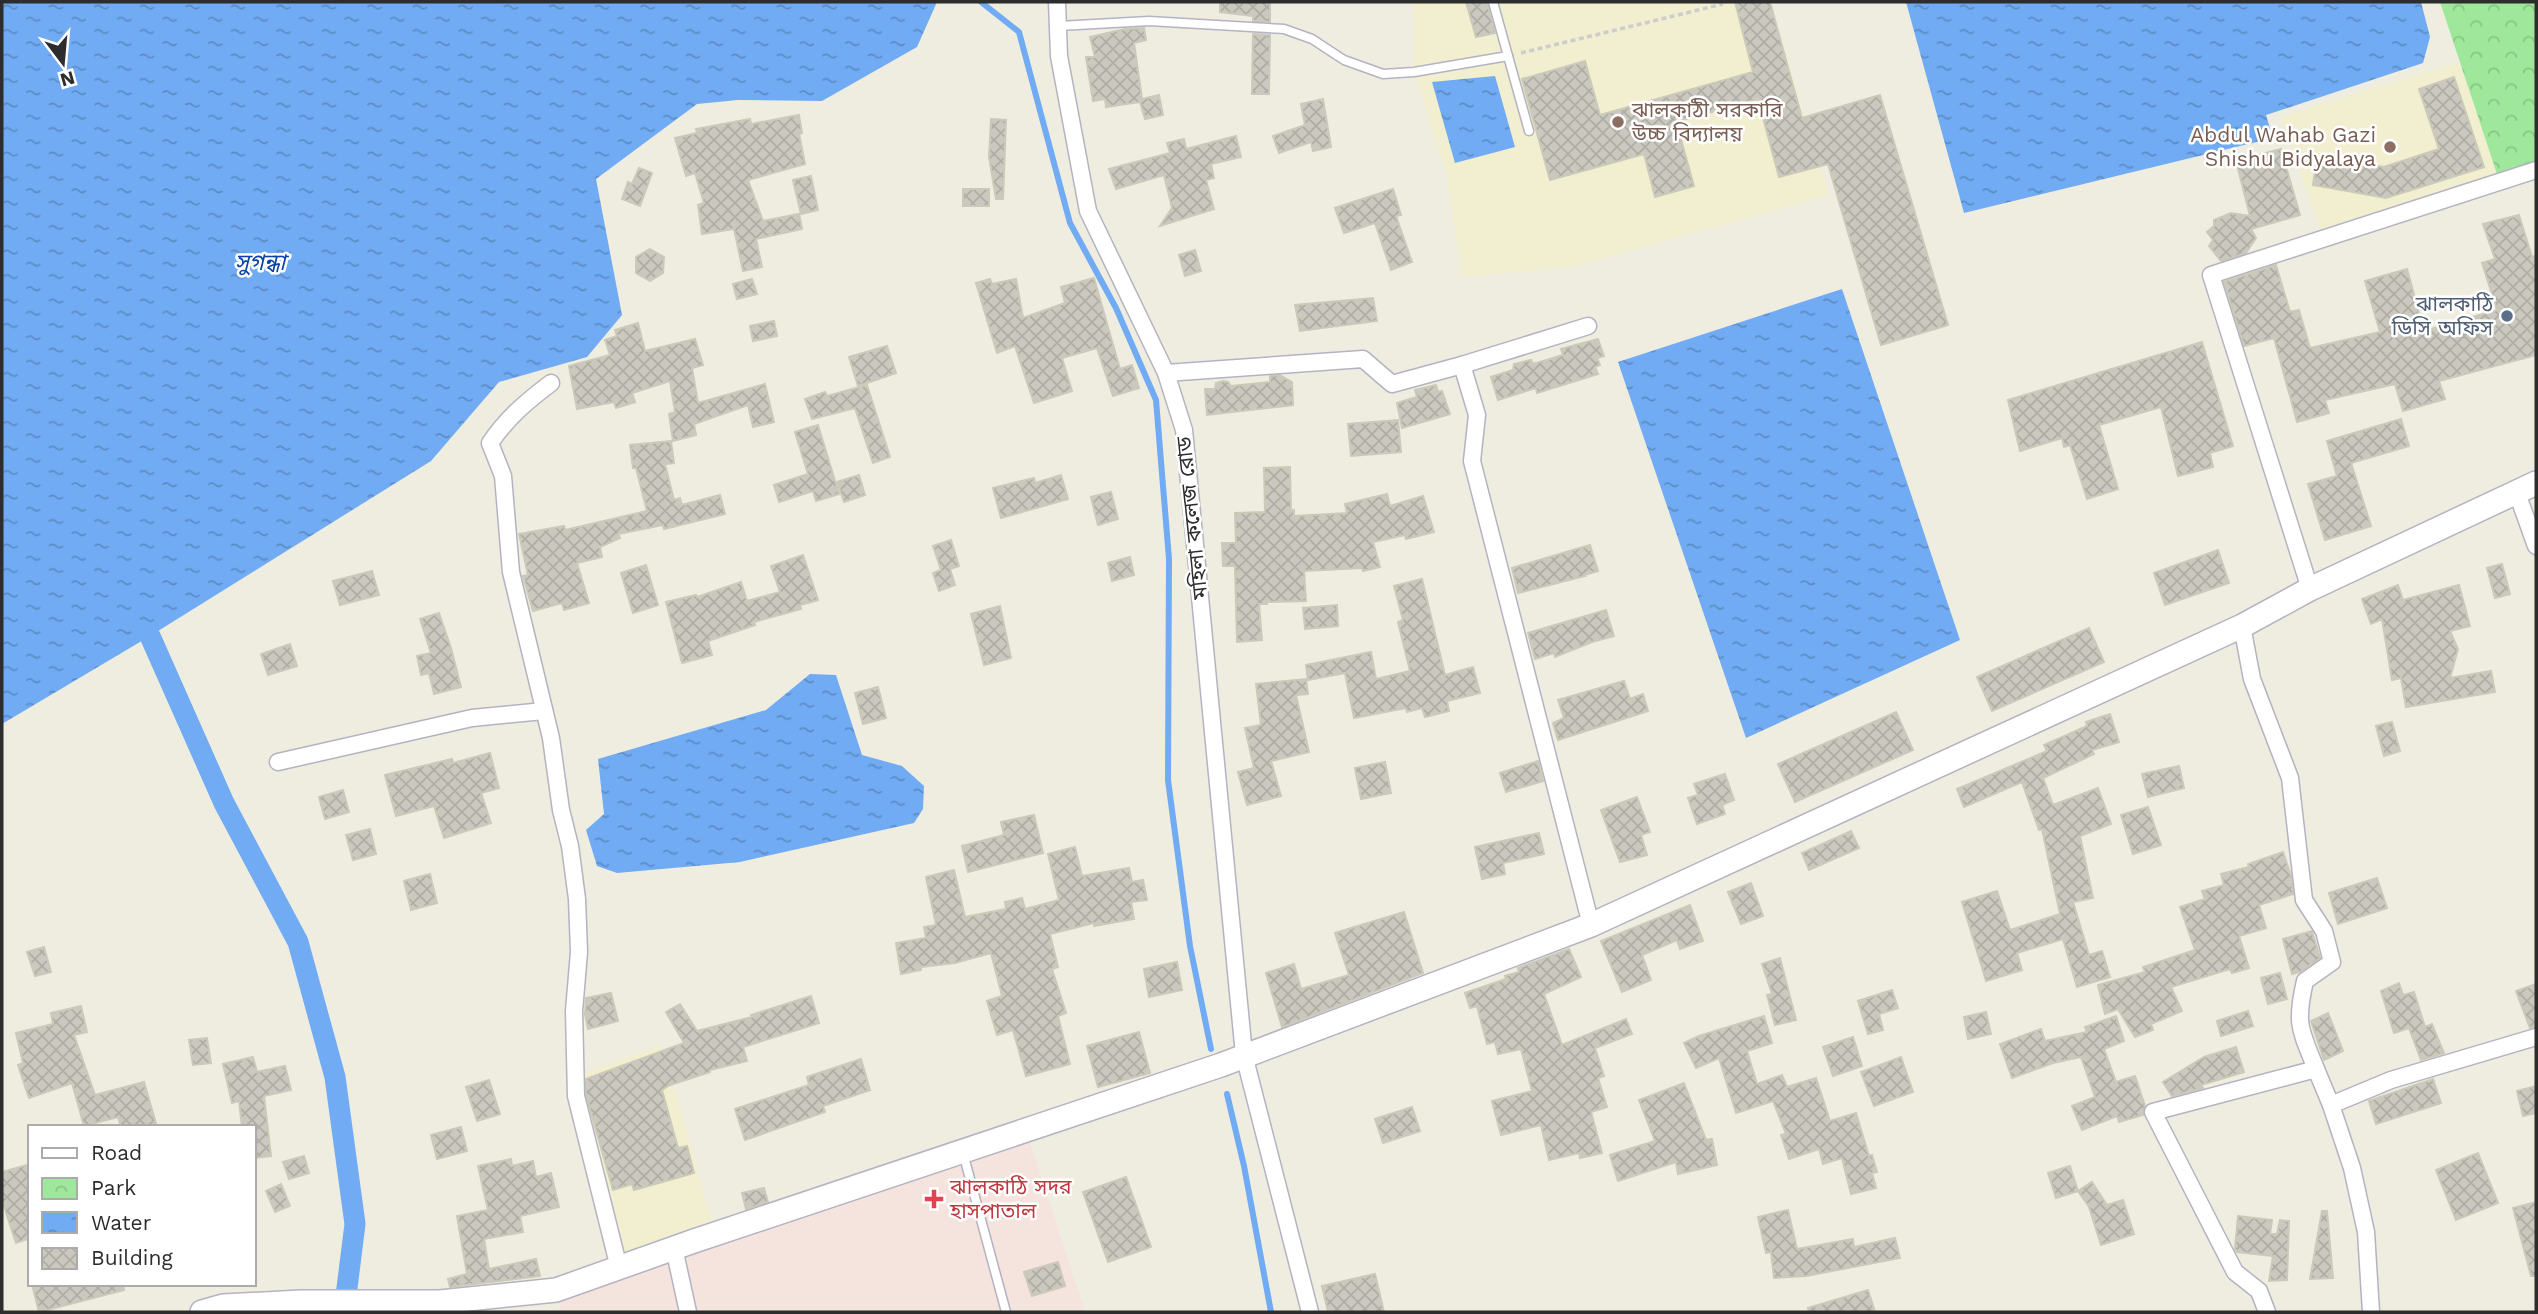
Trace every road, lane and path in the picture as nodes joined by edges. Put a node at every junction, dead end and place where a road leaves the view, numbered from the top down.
1 (1056, 2) edge
2 (1493, 2) edge
3 (1723, 4) dead end
4 (1059, 26) junction
5 (1508, 56) junction
6 (1529, 131) dead end
7 (2536, 170) edge
8 (1588, 326) dead end
9 (1462, 365) junction
10 (1166, 373) junction
11 (551, 383) dead end
12 (2526, 488) edge
13 (2536, 546) edge
14 (2310, 589) junction
15 (2242, 626) junction
16 (544, 711) junction
17 (278, 762) dead end
18 (1591, 925) junction
19 (2536, 1037) edge
20 (1244, 1055) junction
21 (2316, 1069) junction
22 (2331, 1105) junction
23 (963, 1151) junction
24 (674, 1248) junction
25 (619, 1268) junction
26 (202, 1312) edge
27 (688, 1312) edge
28 (1006, 1312) edge
29 (1310, 1312) edge
30 (2267, 1312) edge
31 (2371, 1312) edge

1 - 4 street, মহিলা কলেজ রোড
2 - 5 lane
3 - 5 path
4 - 5 lane
4 - 10 street, মহিলা কলেজ রোড
5 - 6 lane
7 - 14 street
8 - 9 street
9 - 10 street
9 - 18 street
10 - 20 street, মহিলা কলেজ রোড
11 - 16 street
12 - 13 street
12 - 14 main road
14 - 15 main road
15 - 18 main road
15 - 21 street
16 - 17 street
16 - 25 street
18 - 20 main road
19 - 22 street
20 - 23 main road
20 - 29 street, মহিলা কলেজ রোড
21 - 22 street
21 - 30 street
22 - 31 street
23 - 24 main road
23 - 28 lane
24 - 25 main road
24 - 27 street
25 - 26 main road

